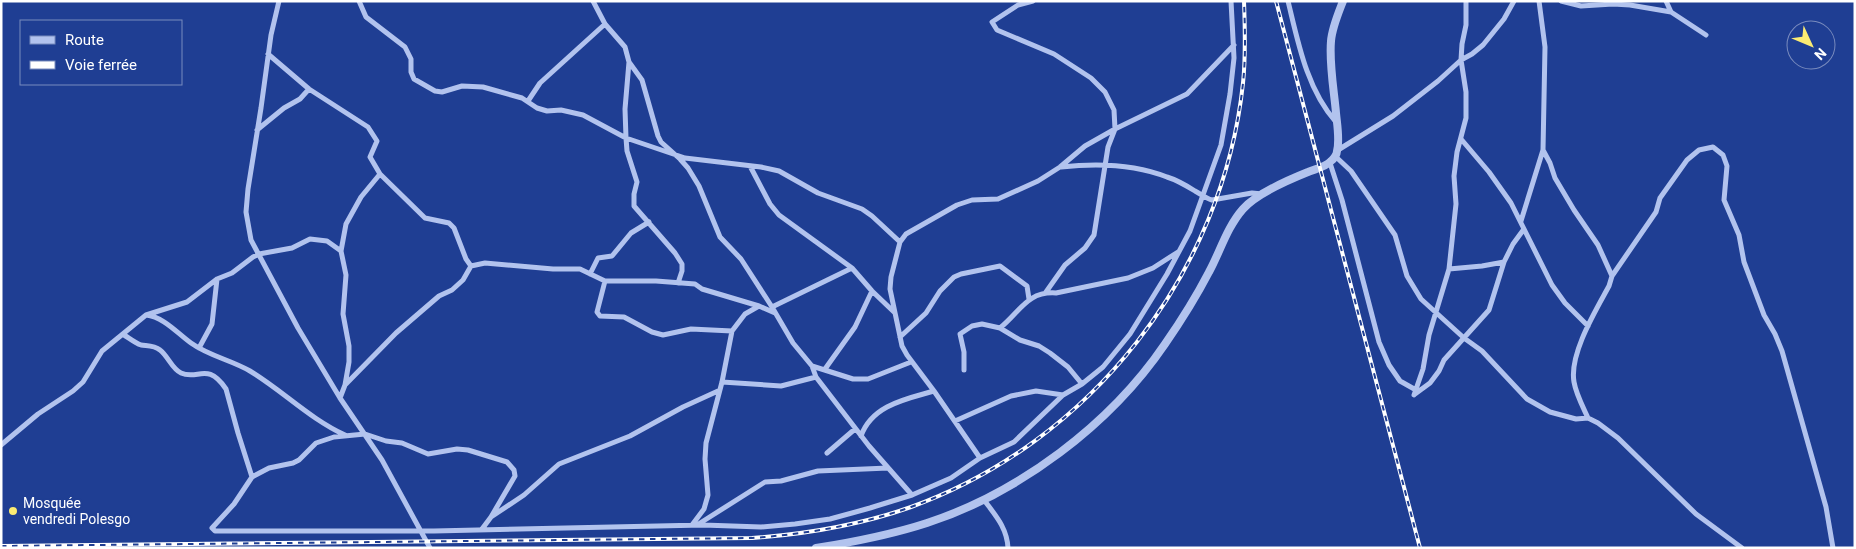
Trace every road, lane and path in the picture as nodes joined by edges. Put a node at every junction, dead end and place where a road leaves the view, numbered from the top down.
1 (278, 1) edge
2 (359, 1) edge
3 (593, 1) edge
4 (1033, 1) edge
5 (1231, 1) edge
6 (1288, 1) edge
7 (1343, 1) edge
8 (1466, 1) edge
9 (1514, 1) edge
10 (1539, 1) edge
11 (1561, 1) edge
12 (1666, 1) edge
13 (1018, 3) edge
14 (1671, 12) junction
15 (605, 24) junction
16 (1706, 35) dead end
17 (1234, 45) junction
18 (268, 54) junction
19 (1461, 60) junction
20 (629, 62) junction
21 (309, 89) junction
22 (528, 101) junction
23 (1337, 122) junction
24 (1115, 129) junction
25 (257, 130) junction
26 (626, 138) junction
27 (1461, 139) junction
28 (1543, 150) junction
29 (676, 154) junction
30 (1334, 156) junction
31 (1106, 165) junction
32 (750, 166) junction
33 (1060, 167) junction
34 (380, 174) junction
35 (1264, 194) junction
36 (1202, 196) junction
37 (649, 222) junction
38 (1520, 222) junction
39 (1524, 229) junction
40 (900, 242) junction
41 (341, 251) junction
42 (1179, 251) junction
43 (260, 254) junction
44 (1504, 262) junction
45 (471, 266) junction
46 (852, 268) junction
47 (1449, 269) junction
48 (590, 274) junction
49 (1612, 276) junction
50 (217, 278) junction
51 (604, 281) junction
52 (678, 283) junction
53 (872, 290) junction
54 (1046, 292) junction
55 (1029, 298) junction
56 (759, 306) junction
57 (772, 306) junction
58 (1436, 312) junction
59 (894, 313) junction
60 (776, 314) junction
61 (146, 315) junction
62 (1588, 326) junction
63 (1000, 328) junction
64 (732, 331) junction
65 (124, 335) junction
66 (900, 337) junction
67 (1464, 338) junction
68 (199, 348) junction
69 (911, 362) junction
70 (812, 366) junction
71 (825, 369) junction
72 (964, 370) dead end
73 (816, 378) junction
74 (722, 382) junction
75 (1082, 384) junction
76 (345, 385) junction
77 (1416, 390) junction
78 (718, 391) junction
79 (934, 391) junction
80 (1064, 395) junction
81 (340, 398) junction
82 (1588, 418) junction
83 (955, 421) junction
84 (855, 429) junction
85 (365, 434) junction
86 (346, 435) junction
87 (861, 436) junction
88 (1, 445) edge
89 (827, 453) dead end
90 (980, 458) junction
91 (888, 468) junction
92 (252, 477) junction
93 (912, 495) junction
94 (984, 500) junction
95 (491, 517) junction
96 (694, 525) junction
97 (482, 529) junction
98 (421, 530) junction
99 (430, 548) edge
100 (816, 548) edge
101 (1008, 548) edge
102 (1742, 548) edge
103 (1833, 548) edge

1 - 18 street
2 - 22 street
3 - 15 street
4 - 13 street
5 - 17 street
6 - 23 street
7 - 23 street
8 - 19 street
9 - 19 street
10 - 28 street
11 - 14 street
12 - 14 street
13 - 24 street
14 - 16 street
15 - 20 street
15 - 22 street
17 - 24 street
17 - 36 street
18 - 21 street
18 - 25 street
19 - 27 street
19 - 30 street
20 - 26 street
20 - 29 street
21 - 25 street
21 - 34 street
22 - 26 street
23 - 30 street
24 - 31 street
24 - 33 street
25 - 43 street
26 - 29 street
26 - 37 street
27 - 38 street
27 - 47 street
28 - 38 street
28 - 49 street
29 - 32 street
29 - 57 street
30 - 35 street
30 - 58 street
30 - 77 street
31 - 33 street
31 - 36 street
31 - 54 street
32 - 40 street
32 - 46 street
33 - 40 street
34 - 41 street
34 - 45 street
35 - 36 street
35 - 94 street
36 - 42 street
37 - 48 street
37 - 52 street
38 - 39 street
39 - 44 street
39 - 62 street
40 - 59 street
41 - 43 street
41 - 76 street
42 - 54 street
42 - 75 street
43 - 50 street
43 - 81 street
44 - 47 street
44 - 67 street
45 - 48 street
45 - 76 street
46 - 53 street
46 - 57 street
47 - 58 street
48 - 51 street
49 - 62 street
49 - 103 street
50 - 61 street
50 - 68 street
51 - 52 street
51 - 64 street
52 - 56 street
53 - 59 street
53 - 71 street
54 - 55 street
55 - 63 street
55 - 66 street
56 - 60 street
56 - 64 street
57 - 60 street
58 - 67 street
58 - 77 street
59 - 66 street
60 - 70 street
61 - 65 street
61 - 68 street
62 - 82 street
63 - 72 street
63 - 75 street
64 - 74 street
65 - 88 street
65 - 92 street
66 - 69 street
67 - 77 street
67 - 82 street
68 - 86 street
69 - 71 street
69 - 79 street
70 - 71 street
70 - 73 street
73 - 74 street
73 - 84 street
74 - 78 street
75 - 80 street
76 - 81 street
78 - 95 street
78 - 96 street
79 - 83 street
79 - 87 street
80 - 83 street
80 - 90 street
81 - 85 street
82 - 102 street
83 - 90 street
84 - 87 street
84 - 89 street
85 - 86 street
85 - 95 street
85 - 98 street
86 - 92 street
87 - 91 street
90 - 93 street
91 - 93 street
91 - 96 street
92 - 98 street
93 - 96 street
94 - 100 street
94 - 101 street
95 - 97 street
96 - 97 street
97 - 98 street
98 - 99 street

